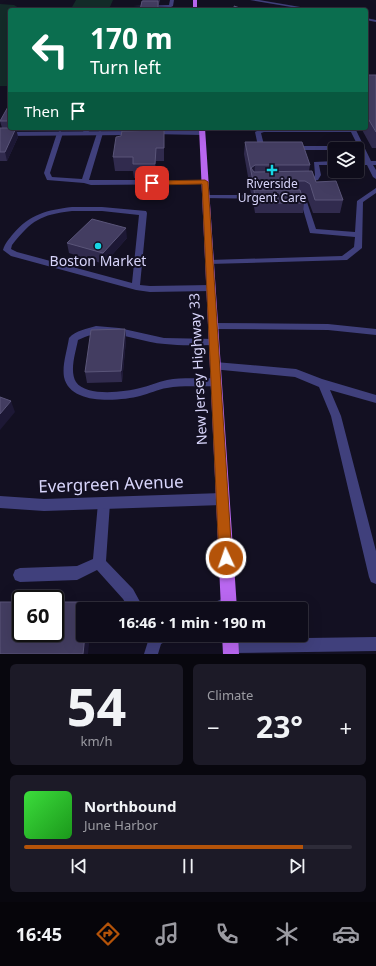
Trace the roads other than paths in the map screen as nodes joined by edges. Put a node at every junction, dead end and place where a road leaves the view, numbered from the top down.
1 (138, 0) edge
2 (172, 0) edge
3 (252, 0) edge
4 (135, 8) edge
5 (306, 8) edge
6 (202, 130) edge
7 (263, 130) edge
8 (353, 130) edge
9 (87, 131) edge
10 (60, 133) junction
11 (100, 133) junction
12 (0, 134) edge
13 (358, 142) edge
14 (275, 148) edge
15 (288, 148) edge
16 (328, 153) edge
17 (364, 154) edge
18 (312, 155) junction
19 (328, 161) edge
20 (364, 163) edge
21 (368, 163) junction
22 (376, 163) edge
23 (376, 176) edge
24 (85, 181) junction
25 (293, 181) edge
26 (205, 182) junction
27 (376, 190) edge
28 (205, 197) junction
29 (359, 235) junction
30 (209, 262) junction
31 (136, 287) junction
32 (211, 288) junction
33 (213, 326) junction
34 (376, 332) edge
35 (214, 342) junction
36 (215, 366) junction
37 (216, 382) junction
38 (321, 383) junction
39 (376, 399) edge
40 (222, 498) junction
41 (0, 502) edge
42 (104, 503) junction
43 (99, 563) junction
44 (20, 575) dead end
45 (376, 577) edge
46 (133, 602) edge
47 (229, 602) edge
48 (155, 642) edge
49 (376, 644) edge
50 (231, 645) edge
51 (151, 654) edge

1 - 4 lane
2 - 4 lane
3 - 5 lane
6 - 11 street
6 - 26 main road, New Jersey Highway 33
7 - 14 lane
8 - 13 lane
9 - 10 street
9 - 11 street
10 - 12 street
10 - 24 lane
11 - 24 lane
15 - 18 lane
16 - 18 lane
17 - 21 lane
18 - 19 lane
18 - 25 lane
20 - 21 lane
21 - 22 lane
21 - 23 lane
24 - 26 lane
26 - 28 main road, New Jersey Highway 33
27 - 29 lane
28 - 29 lane
28 - 30 main road, New Jersey Highway 33
29 - 30 lane
30 - 32 main road, New Jersey Highway 33
31 - 31 lane
31 - 32 lane
32 - 33 main road, New Jersey Highway 33
33 - 34 lane
33 - 35 main road, New Jersey Highway 33
35 - 36 main road, New Jersey Highway 33
35 - 37 lane
36 - 37 main road, New Jersey Highway 33
36 - 38 lane
37 - 40 main road, New Jersey Highway 33
38 - 39 lane
38 - 45 lane
40 - 42 street, Evergreen Avenue
40 - 47 main road, New Jersey Highway 33
41 - 42 street, Evergreen Avenue
42 - 43 lane
43 - 44 lane
43 - 46 lane
48 - 51 lane
49 - 50 lane

